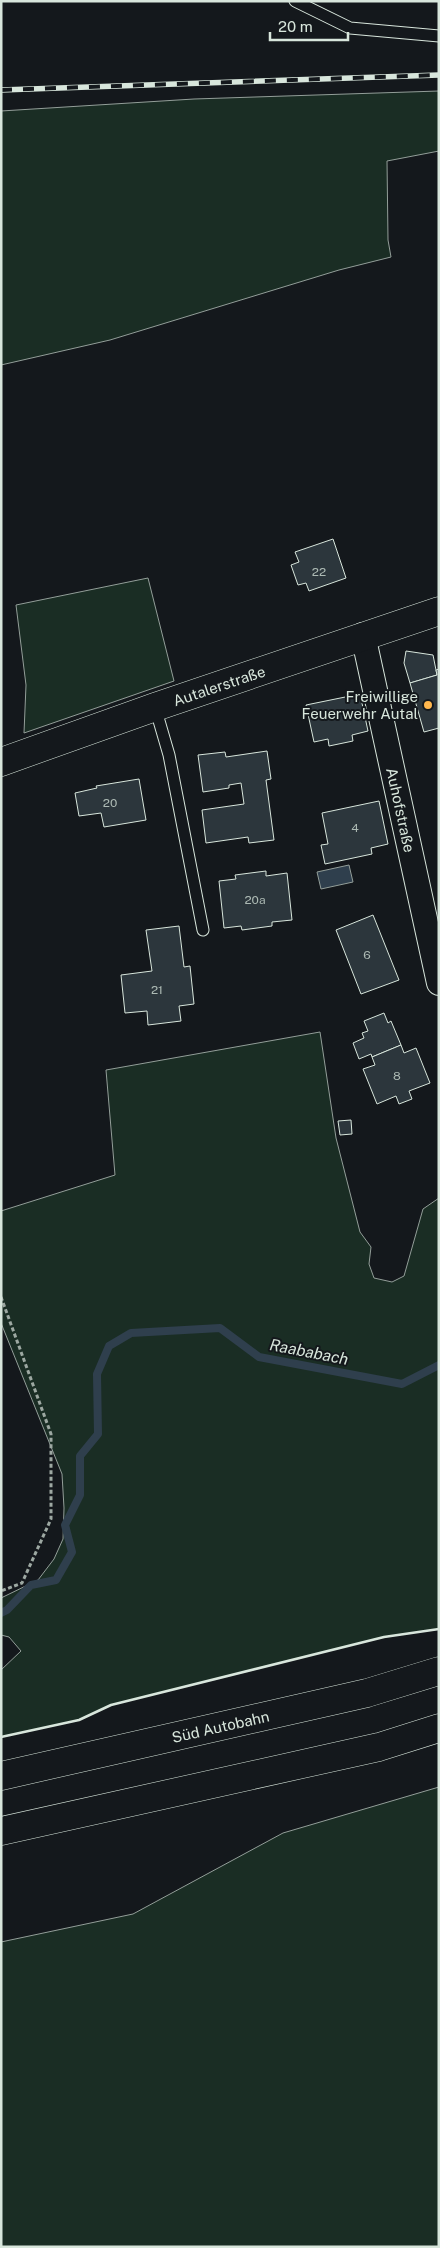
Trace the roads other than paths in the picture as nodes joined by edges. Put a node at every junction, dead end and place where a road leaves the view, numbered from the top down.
1 (295, 1) edge
2 (439, 36) edge
3 (439, 611) edge
4 (363, 636) junction
5 (154, 707) junction
6 (1, 762) edge
7 (203, 930) dead end
8 (439, 983) edge
9 (439, 1671) edge
10 (439, 1728) edge
11 (1, 1776) edge
12 (1, 1831) edge

1 - 2 lane
3 - 4 main road, Autalerstraße
4 - 5 main road, Autalerstraße
4 - 8 street, Auhofstraße
5 - 6 main road, Autalerstraße
5 - 7 lane
9 - 11 main road, Süd Autobahn
10 - 12 main road

